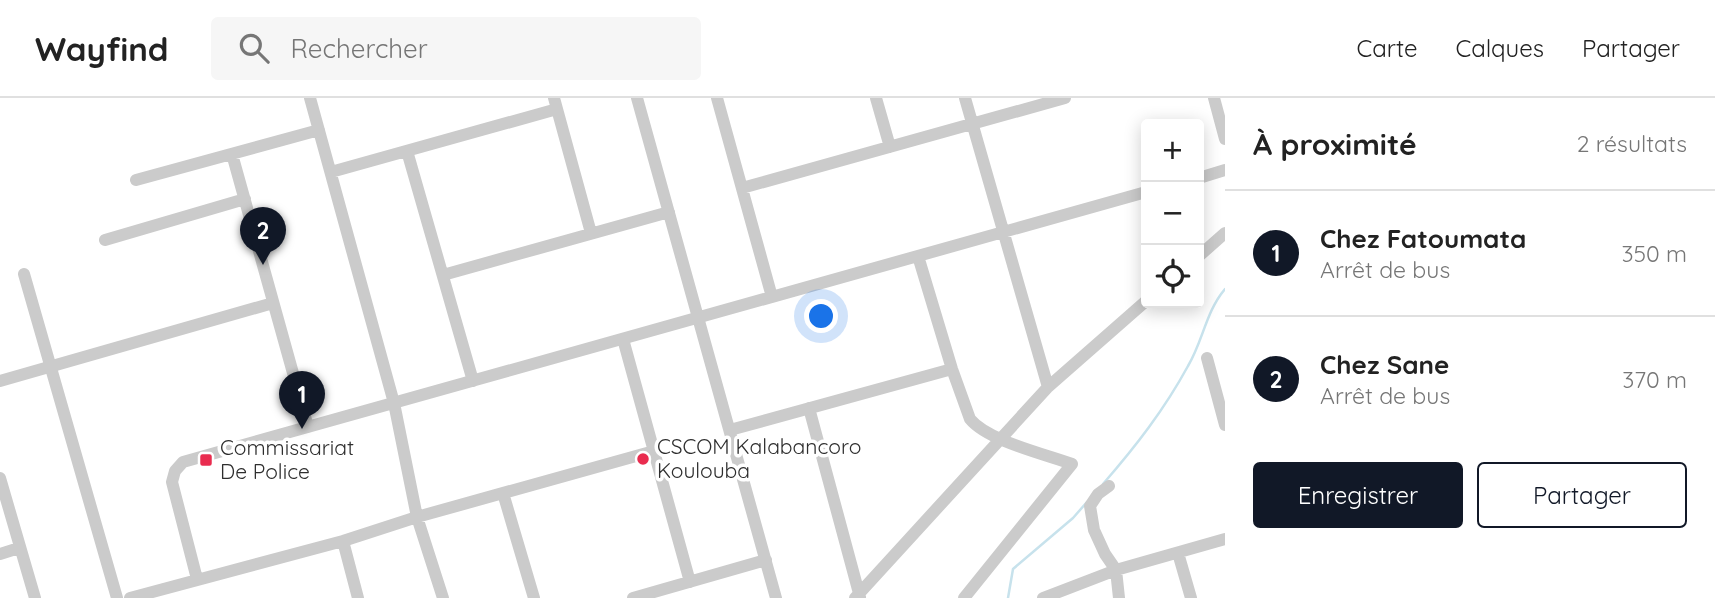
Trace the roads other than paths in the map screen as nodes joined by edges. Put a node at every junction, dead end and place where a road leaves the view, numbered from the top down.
1 (310, 98) edge
2 (637, 98) edge
3 (717, 98) edge
4 (876, 98) edge
5 (965, 98) edge
6 (1065, 98) edge
7 (1214, 98) edge
8 (555, 104) edge
9 (972, 124) junction
10 (319, 130) junction
11 (1225, 139) edge
12 (890, 147) junction
13 (407, 151) junction
14 (232, 154) junction
15 (1225, 170) edge
16 (331, 172) junction
17 (1204, 176) edge
18 (136, 180) dead end
19 (742, 188) junction
20 (1141, 193) edge
21 (245, 200) junction
22 (669, 212) junction
23 (1003, 232) junction
24 (592, 233) junction
25 (1225, 233) edge
26 (104, 240) dead end
27 (1204, 252) edge
28 (918, 256) junction
29 (24, 274) dead end
30 (443, 275) junction
31 (772, 297) junction
32 (273, 303) junction
33 (1141, 306) edge
34 (698, 318) junction
35 (622, 339) junction
36 (1207, 358) dead end
37 (51, 367) junction
38 (951, 369) junction
39 (0, 381) edge
40 (473, 381) junction
41 (1048, 387) junction
42 (394, 402) junction
43 (809, 408) junction
44 (1225, 425) edge
45 (307, 427) junction
46 (730, 430) junction
47 (1000, 439) junction
48 (653, 451) junction
49 (0, 478) edge
50 (1109, 486) dead end
51 (503, 493) junction
52 (417, 517) junction
53 (1225, 540) edge
54 (343, 541) junction
55 (19, 548) junction
56 (1178, 553) junction
57 (0, 554) edge
58 (766, 560) junction
59 (1116, 570) junction
60 (197, 579) junction
61 (690, 582) junction
62 (858, 596) edge
63 (35, 598) edge
64 (117, 598) edge
65 (130, 598) edge
66 (358, 598) edge
67 (443, 598) edge
68 (534, 598) edge
69 (633, 598) edge
70 (776, 598) edge
71 (964, 598) edge
72 (1044, 598) edge
73 (1119, 598) edge
74 (1191, 598) edge

1 - 10 street
2 - 22 street
3 - 19 street
4 - 12 street
5 - 9 street
6 - 9 street
7 - 11 street
8 - 13 street
8 - 24 street
9 - 12 street
9 - 23 street
10 - 14 street
10 - 16 street
12 - 19 street
13 - 16 street
13 - 30 street
14 - 18 street
14 - 21 street
15 - 17 street
16 - 42 street
19 - 31 street
20 - 23 street
21 - 26 street
21 - 32 street
22 - 24 street
22 - 34 street
23 - 28 street
23 - 41 street
24 - 30 street
25 - 27 street
28 - 31 street
28 - 38 street
29 - 37 street
30 - 40 street
31 - 34 street
32 - 37 street
32 - 45 street
33 - 41 street
34 - 35 street
34 - 46 street
35 - 40 street
35 - 48 street
36 - 44 street
37 - 39 street
37 - 64 street
38 - 43 street
38 - 47 street
40 - 42 street
41 - 47 street
42 - 45 street
42 - 52 street
43 - 46 street
43 - 62 street
45 - 60 street
46 - 58 street
47 - 62 street
47 - 71 street
48 - 51 street
48 - 61 street
49 - 55 street
50 - 59 street
51 - 52 street
51 - 68 street
52 - 54 street
52 - 67 street
53 - 56 street
54 - 60 street
54 - 66 street
55 - 57 street
55 - 63 street
56 - 59 street
56 - 74 street
58 - 61 street
58 - 70 street
59 - 72 street
59 - 73 street
60 - 65 street
61 - 69 street

